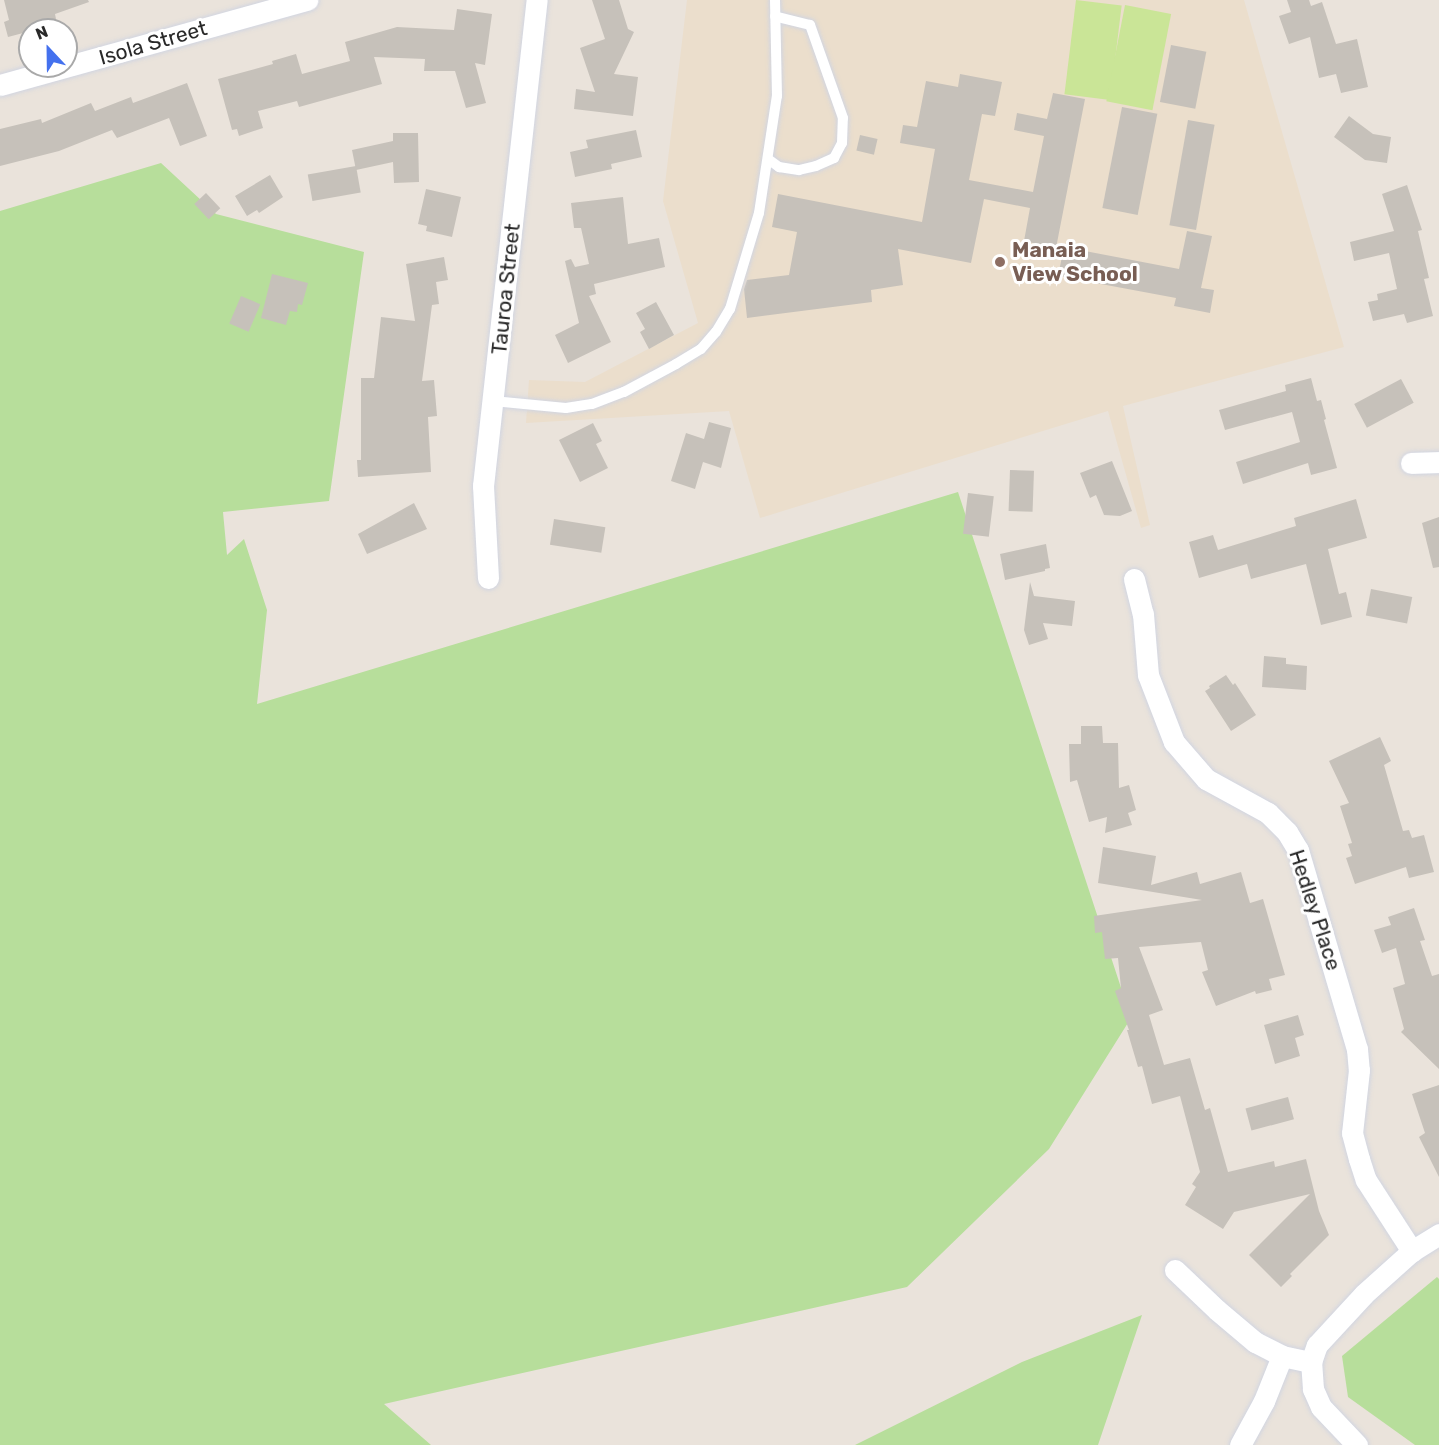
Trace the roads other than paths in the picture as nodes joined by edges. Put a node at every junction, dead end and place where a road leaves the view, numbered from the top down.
1 (307, 0) edge
2 (537, 0) edge
3 (775, 0) edge
4 (775, 16) junction
5 (0, 86) edge
6 (768, 159) junction
7 (494, 401) junction
8 (1439, 462) edge
9 (1411, 463) dead end
10 (489, 578) dead end
11 (1134, 579) dead end
12 (1439, 1234) edge
13 (1412, 1251) junction
14 (1175, 1270) dead end
15 (1282, 1356) junction
16 (1311, 1362) junction
17 (1240, 1445) edge
18 (1358, 1445) edge

1 - 5 street, Isola Street
2 - 7 street, Tauroa Street
3 - 4 lane
4 - 6 lane
4 - 6 lane
6 - 7 lane
7 - 10 street, Tauroa Street
8 - 9 street
11 - 13 street, Hedley Place
12 - 13 street
13 - 16 street
14 - 15 street
15 - 16 street
15 - 17 street
16 - 18 street

